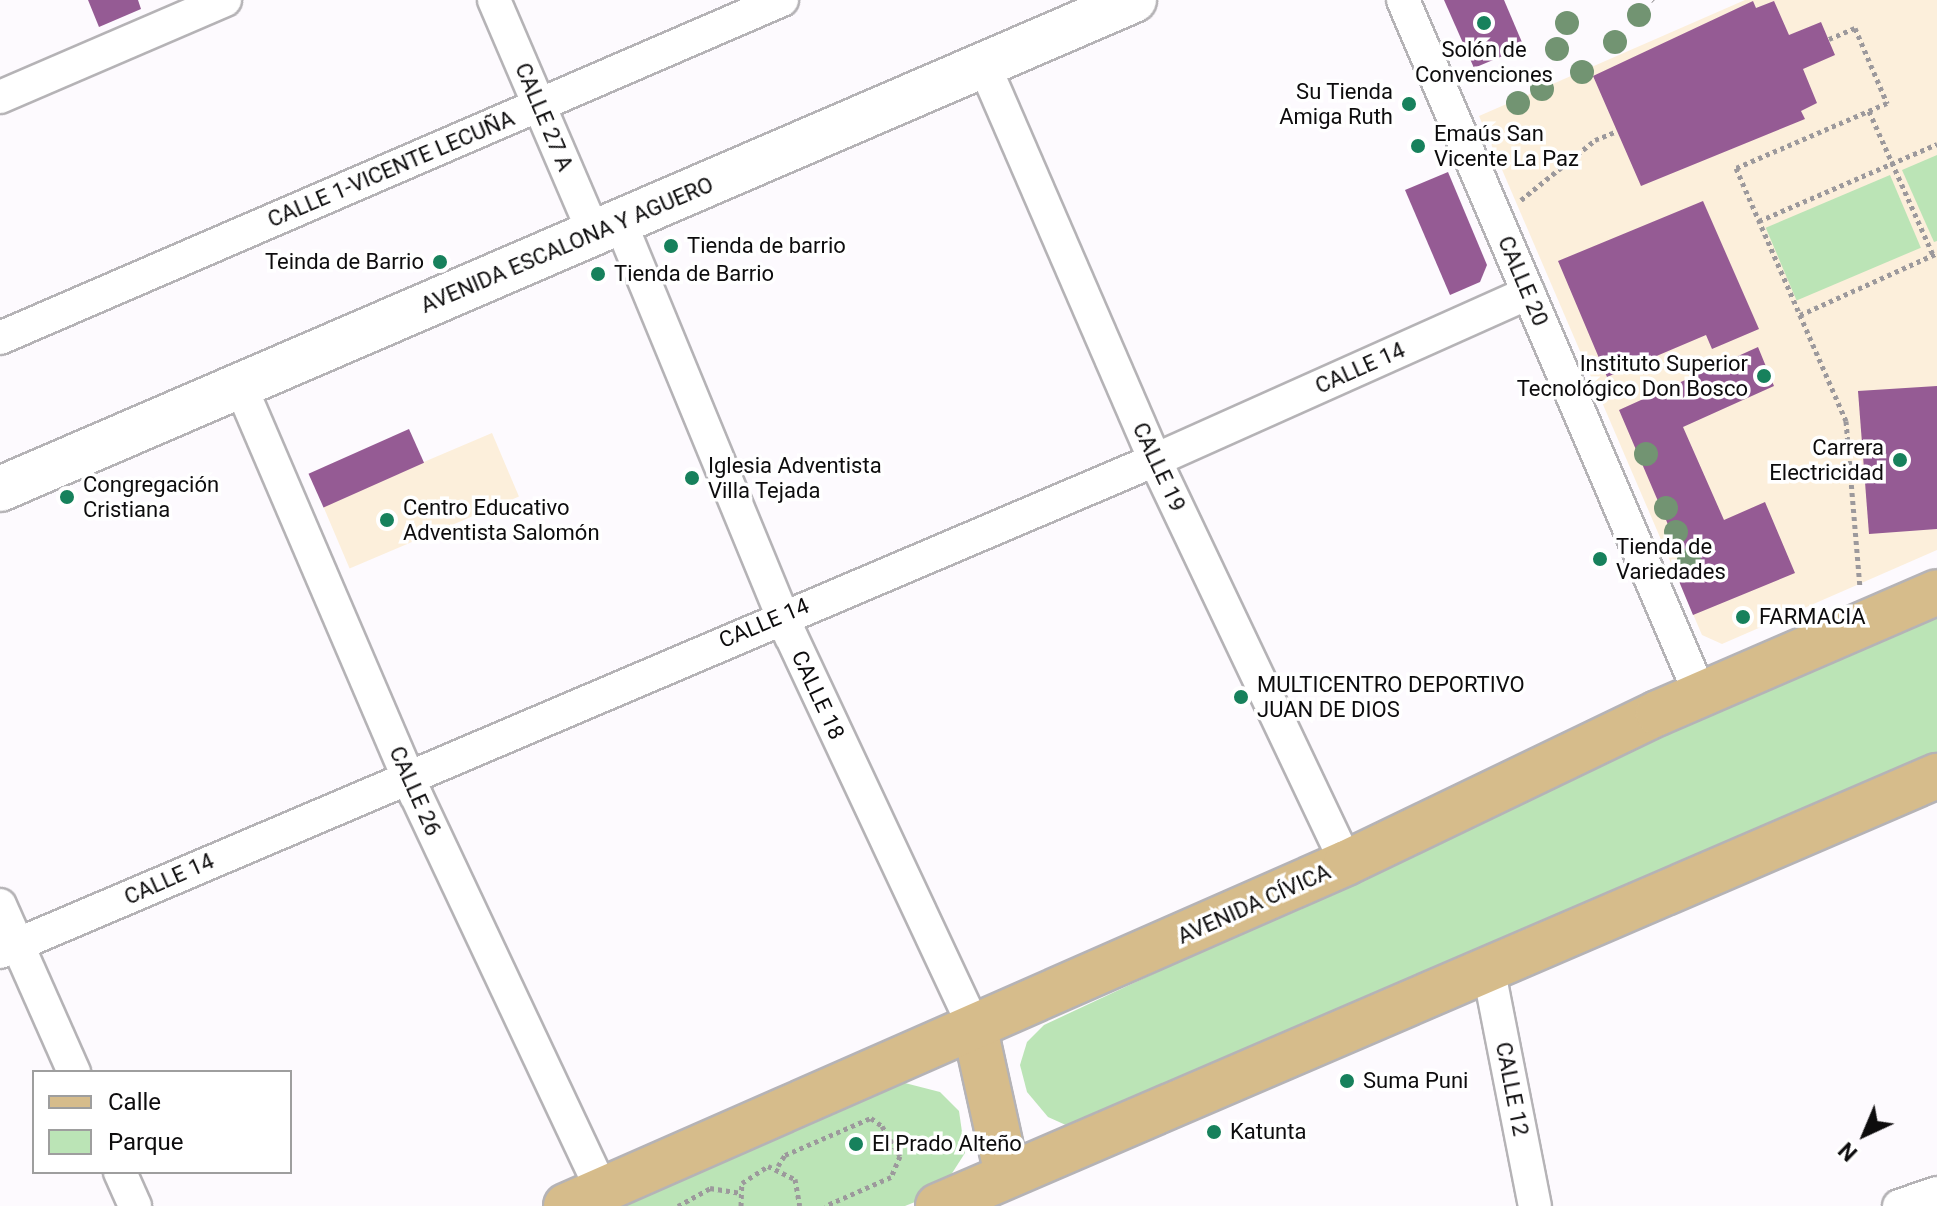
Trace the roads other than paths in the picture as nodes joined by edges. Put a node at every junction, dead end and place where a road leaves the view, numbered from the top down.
1 (225, 0) edge
2 (494, 0) edge
3 (782, 0) edge
4 (1134, 0) edge
5 (1403, 0) edge
6 (984, 65) junction
7 (0, 97) edge
8 (540, 105) junction
9 (607, 228) junction
10 (1528, 293) junction
11 (0, 338) edge
12 (240, 385) junction
13 (1155, 460) junction
14 (0, 489) edge
15 (1937, 592) edge
16 (782, 616) junction
17 (1700, 694) junction
18 (407, 775) junction
19 (1937, 776) edge
20 (1346, 863) junction
21 (0, 905) edge
22 (8, 949) edge
23 (1489, 972) junction
24 (975, 1029) junction
25 (73, 1070) edge
26 (121, 1174) edge
27 (1009, 1191) edge
28 (1937, 1193) edge
29 (584, 1199) edge
30 (135, 1206) edge
31 (938, 1206) edge
32 (1535, 1206) edge
33 (1899, 1206) edge

1 - 7 street
2 - 8 street, CALLE 27 A
3 - 8 street, CALLE 1-VICENTE LECUÑA
4 - 6 street, AVENIDA ESCALONA Y AGUERO
5 - 10 street, CALLE 20
6 - 9 street, AVENIDA ESCALONA Y AGUERO
6 - 13 street, CALLE 19
8 - 9 street, CALLE 27 A
8 - 11 street, CALLE 1-VICENTE LECUÑA
9 - 12 street, AVENIDA ESCALONA Y AGUERO
9 - 16 street, CALLE 18
10 - 13 street, CALLE 14
10 - 17 street, CALLE 20
12 - 14 street, AVENIDA ESCALONA Y AGUERO
12 - 18 street, CALLE 26
13 - 16 street, CALLE 14
13 - 20 street, CALLE 19
15 - 17 main road, AVENIDA CÍVICA
16 - 18 street, CALLE 14
16 - 24 street, CALLE 18
17 - 20 main road, AVENIDA CÍVICA
18 - 22 street, CALLE 14
18 - 29 street, CALLE 26
19 - 23 main road
20 - 24 main road, AVENIDA CÍVICA
21 - 22 street
22 - 25 street
23 - 27 main road
23 - 32 street, CALLE 12
24 - 27 main road
24 - 29 main road, AVENIDA CÍVICA
26 - 30 street
27 - 31 main road
28 - 33 street

